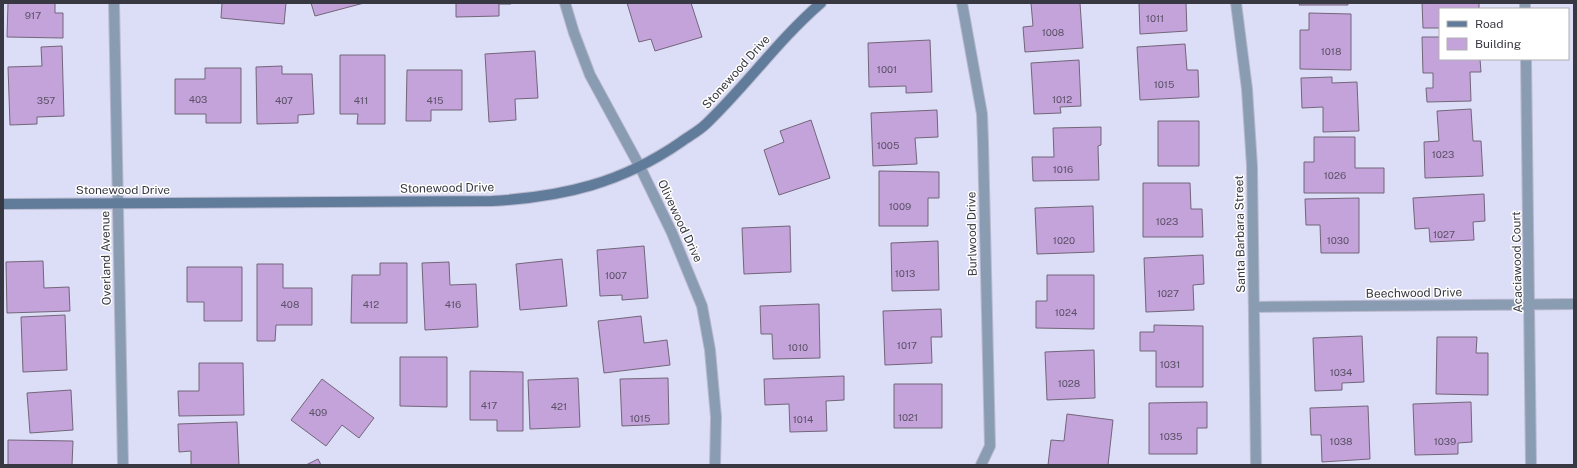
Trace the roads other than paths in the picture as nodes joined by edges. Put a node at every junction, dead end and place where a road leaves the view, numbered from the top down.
1 (114, 3) edge
2 (565, 3) edge
3 (821, 3) edge
4 (962, 3) edge
5 (1236, 3) edge
6 (1526, 60) edge
7 (640, 167) junction
8 (3, 204) edge
9 (118, 204) junction
10 (1574, 304) edge
11 (1530, 305) junction
12 (1254, 307) junction
13 (123, 465) edge
14 (715, 465) edge
15 (981, 465) edge
16 (1256, 465) edge
17 (1531, 465) edge

1 - 9 street, Overland Avenue
2 - 7 street, Olivewood Drive
3 - 7 street, Stonewood Drive
4 - 15 street, Burlwood Drive
5 - 12 street, Santa Barbara Street
6 - 11 street, Acaciawood Court
7 - 9 street, Stonewood Drive
7 - 14 street, Olivewood Drive
8 - 9 street, Stonewood Drive
9 - 13 street, Overland Avenue
10 - 11 street, Beechwood Drive
11 - 12 street, Beechwood Drive
11 - 17 street, Acaciawood Court
12 - 16 street, Santa Barbara Street

